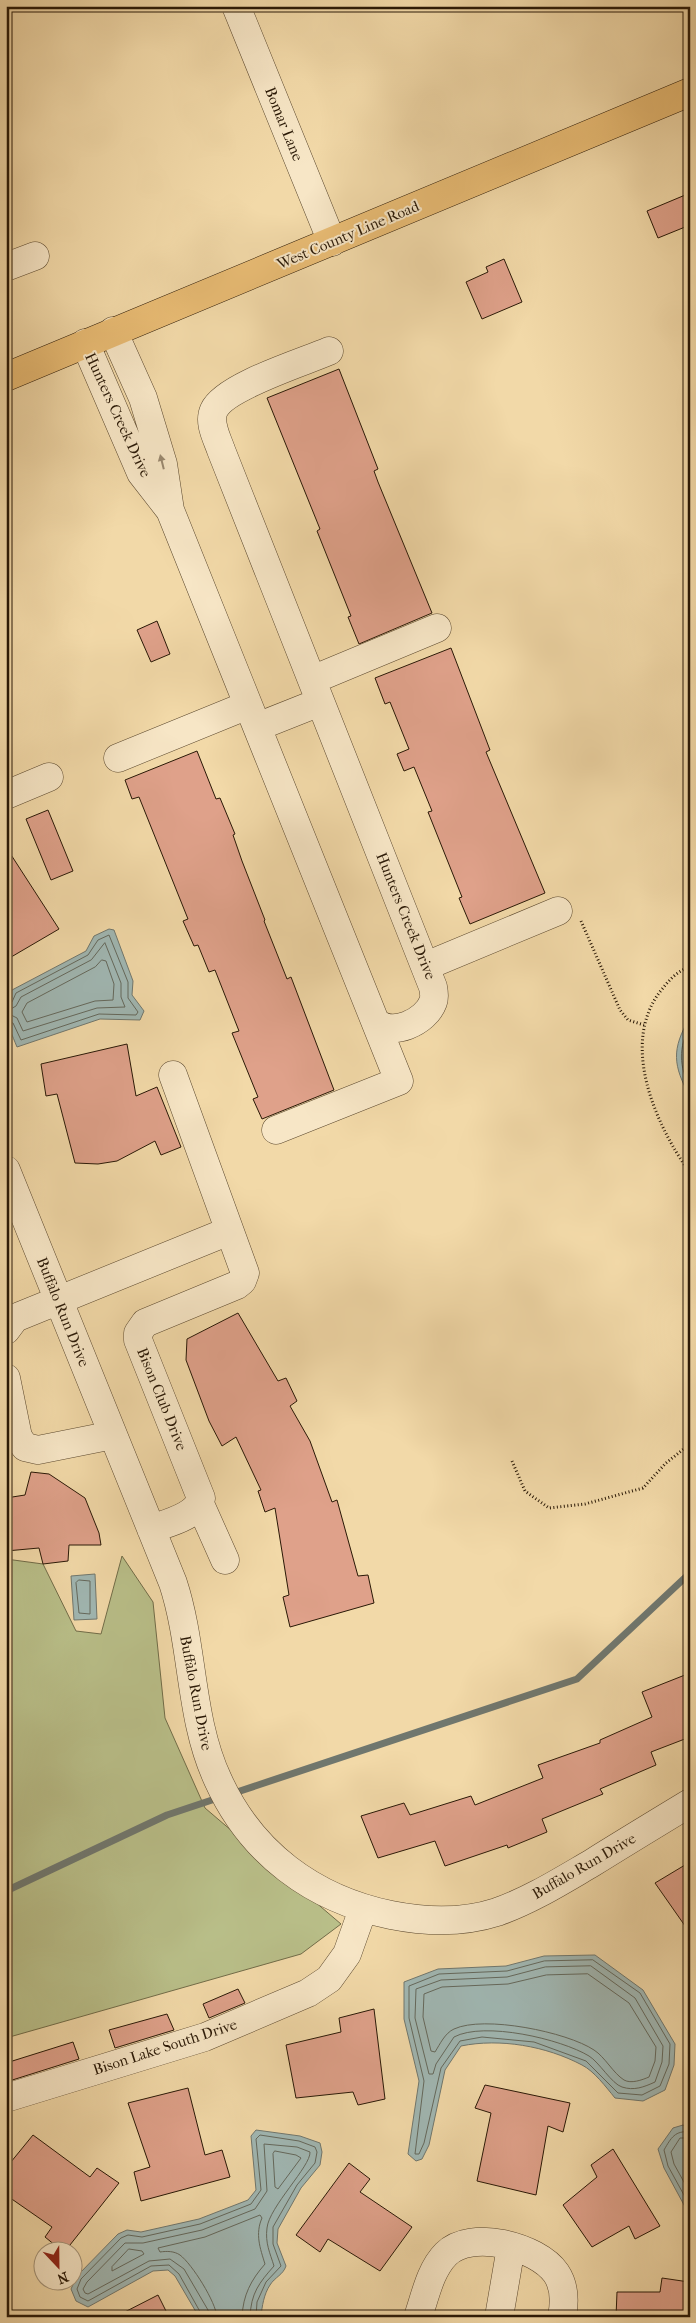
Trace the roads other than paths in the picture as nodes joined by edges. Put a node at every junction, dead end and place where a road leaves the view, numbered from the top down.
1 (236, 6) edge
2 (690, 92) edge
3 (332, 242) junction
4 (35, 256) dead end
5 (6, 267) edge
6 (113, 331) junction
7 (85, 343) junction
8 (329, 351) dead end
9 (6, 377) edge
10 (170, 510) junction
11 (437, 628) dead end
12 (316, 691) junction
13 (253, 716) junction
14 (118, 758) dead end
15 (48, 777) dead end
16 (6, 795) edge
17 (558, 911) road end
18 (426, 966) junction
19 (375, 1021) junction
20 (174, 1075) dead end
21 (276, 1130) dead end
22 (6, 1170) edge
23 (229, 1231) junction
24 (58, 1300) junction
25 (8, 1325) edge
26 (6, 1378) edge
27 (113, 1435) junction
28 (200, 1504) junction
29 (151, 1529) junction
30 (226, 1560) dead end
31 (690, 1803) edge
32 (363, 1909) junction
33 (6, 2098) edge
34 (511, 2247) junction
35 (418, 2317) edge
36 (498, 2317) edge
37 (562, 2317) edge

1 - 3 street, Bomar Lane
2 - 3 main road, West County Line Road
3 - 6 main road, West County Line Road
4 - 5 street
6 - 7 main road, West County Line Road
10 -> 6 street, Hunters Creek Drive
7 - 9 main road, West County Line Road
7 - 10 street, Hunters Creek Drive
8 - 12 street, Hunters Creek Drive
10 - 13 street, Hunters Creek Drive
11 - 12 street
12 - 13 street
12 - 18 street, Hunters Creek Drive
13 - 14 street
13 - 19 street, Hunters Creek Drive
15 - 16 street
17 - 18 street
18 - 19 street, Hunters Creek Drive
19 - 21 street
20 - 23 street, Bison Club Drive
22 - 24 street, Buffalo Run Drive
23 - 24 street
23 - 28 street, Bison Club Drive
24 - 25 street
24 - 27 street, Buffalo Run Drive
26 - 27 street
27 - 29 street, Buffalo Run Drive
28 - 29 street
28 - 30 street
29 - 32 street, Buffalo Run Drive
31 - 32 street, Buffalo Run Drive
32 - 33 street, Bison Lake South Drive
34 - 35 street
34 - 36 street
34 - 37 street

